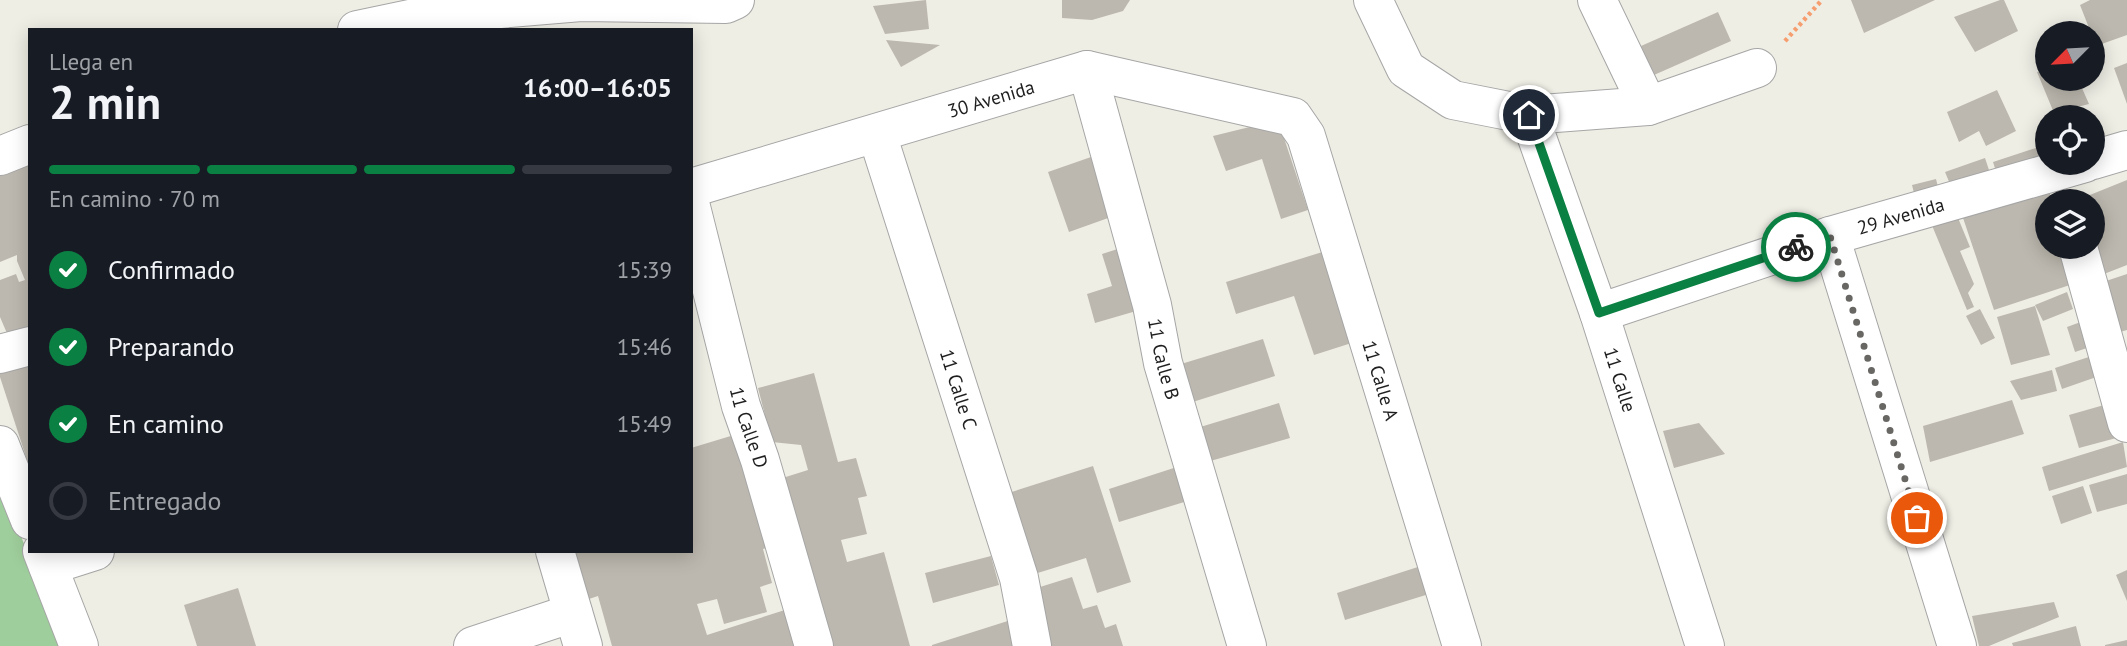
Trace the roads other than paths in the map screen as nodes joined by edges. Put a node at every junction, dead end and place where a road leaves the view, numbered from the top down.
1 (735, 0) edge
2 (1373, 0) edge
3 (1597, 0) edge
4 (581, 1) edge
5 (425, 8) edge
6 (363, 28) edge
7 (1757, 68) road end
8 (1087, 71) junction
9 (1648, 106) junction
10 (1529, 115) junction
11 (1293, 117) joint
12 (877, 134) junction
13 (28, 145) edge
14 (2127, 150) edge
15 (0, 156) edge
16 (2105, 156) edge
17 (2069, 178) edge
18 (693, 187) edge
19 (693, 215) edge
20 (1830, 236) junction
21 (2081, 259) edge
22 (1599, 313) junction
23 (28, 347) edge
24 (0, 354) edge
25 (2127, 423) edge
26 (0, 444) edge
27 (28, 515) edge
28 (81, 553) edge
29 (556, 553) edge
30 (45, 558) edge
31 (578, 630) edge
32 (79, 646) edge
33 (473, 646) edge
34 (814, 646) edge
35 (1032, 646) edge
36 (1247, 646) edge
37 (1462, 646) edge
38 (1704, 646) edge
39 (1957, 646) edge

1 - 4 street
2 - 10 street
3 - 9 street
4 - 5 street
5 - 6 street
7 - 9 street
8 - 11 street, 30 Avenida
8 - 12 street, 30 Avenida
8 - 36 street, 11 Calle B
9 - 10 street
10 - 22 street, 11 Calle
11 - 37 street, 11 Calle A
12 - 18 street, 30 Avenida
12 - 35 street, 11 Calle C
13 - 15 street
14 - 16 street
17 - 20 street, 29 Avenida
19 - 34 street, 11 Calle D
20 - 22 street, 29 Avenida
20 - 39 street
21 - 25 street
22 - 38 street, 11 Calle
23 - 24 street
26 - 27 street
28 - 30 street
29 - 31 street
30 - 32 street
31 - 33 street

